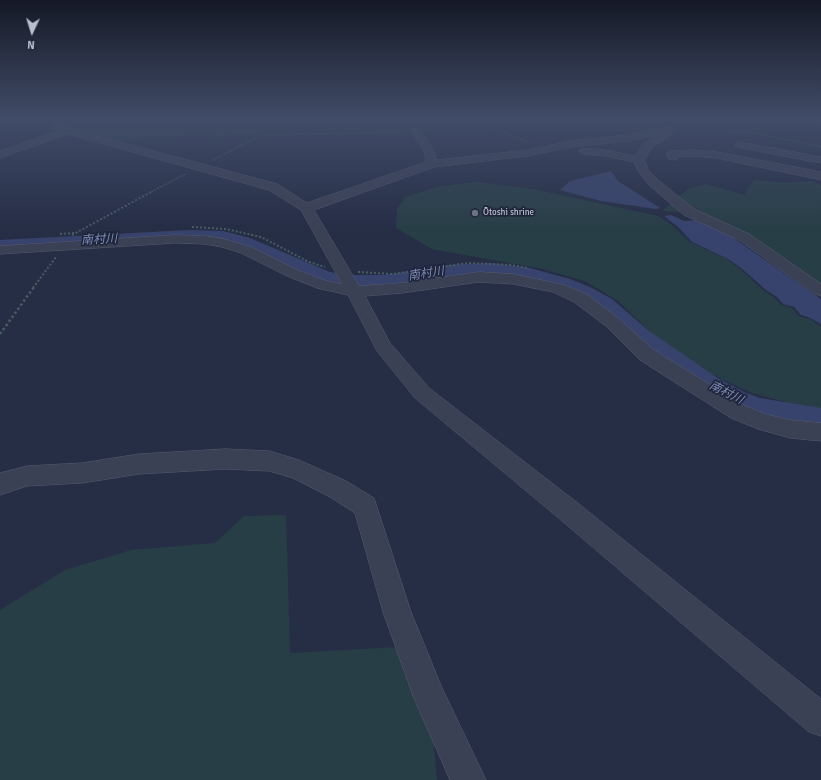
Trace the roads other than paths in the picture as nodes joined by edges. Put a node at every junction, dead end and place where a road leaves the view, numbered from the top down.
1 (161, 155) edge
2 (430, 155) edge
3 (516, 155) edge
4 (617, 155) edge
5 (641, 155) edge
6 (746, 155) edge
7 (797, 155) edge
8 (638, 160) junction
9 (821, 160) edge
10 (708, 163) dead end
11 (432, 164) junction
12 (783, 167) junction
13 (821, 176) edge
14 (306, 208) junction
15 (0, 250) edge
16 (354, 291) junction
17 (821, 291) edge
18 (821, 432) edge
19 (0, 484) edge
20 (821, 720) edge
21 (468, 780) edge

1 - 14 street
2 - 11 street
3 - 11 street
4 - 8 street
5 - 8 street
6 - 12 street
7 - 9 street
8 - 17 street
10 - 12 street
11 - 14 street
12 - 13 street
14 - 16 street
15 - 16 street
16 - 18 street
16 - 20 street
19 - 21 street

